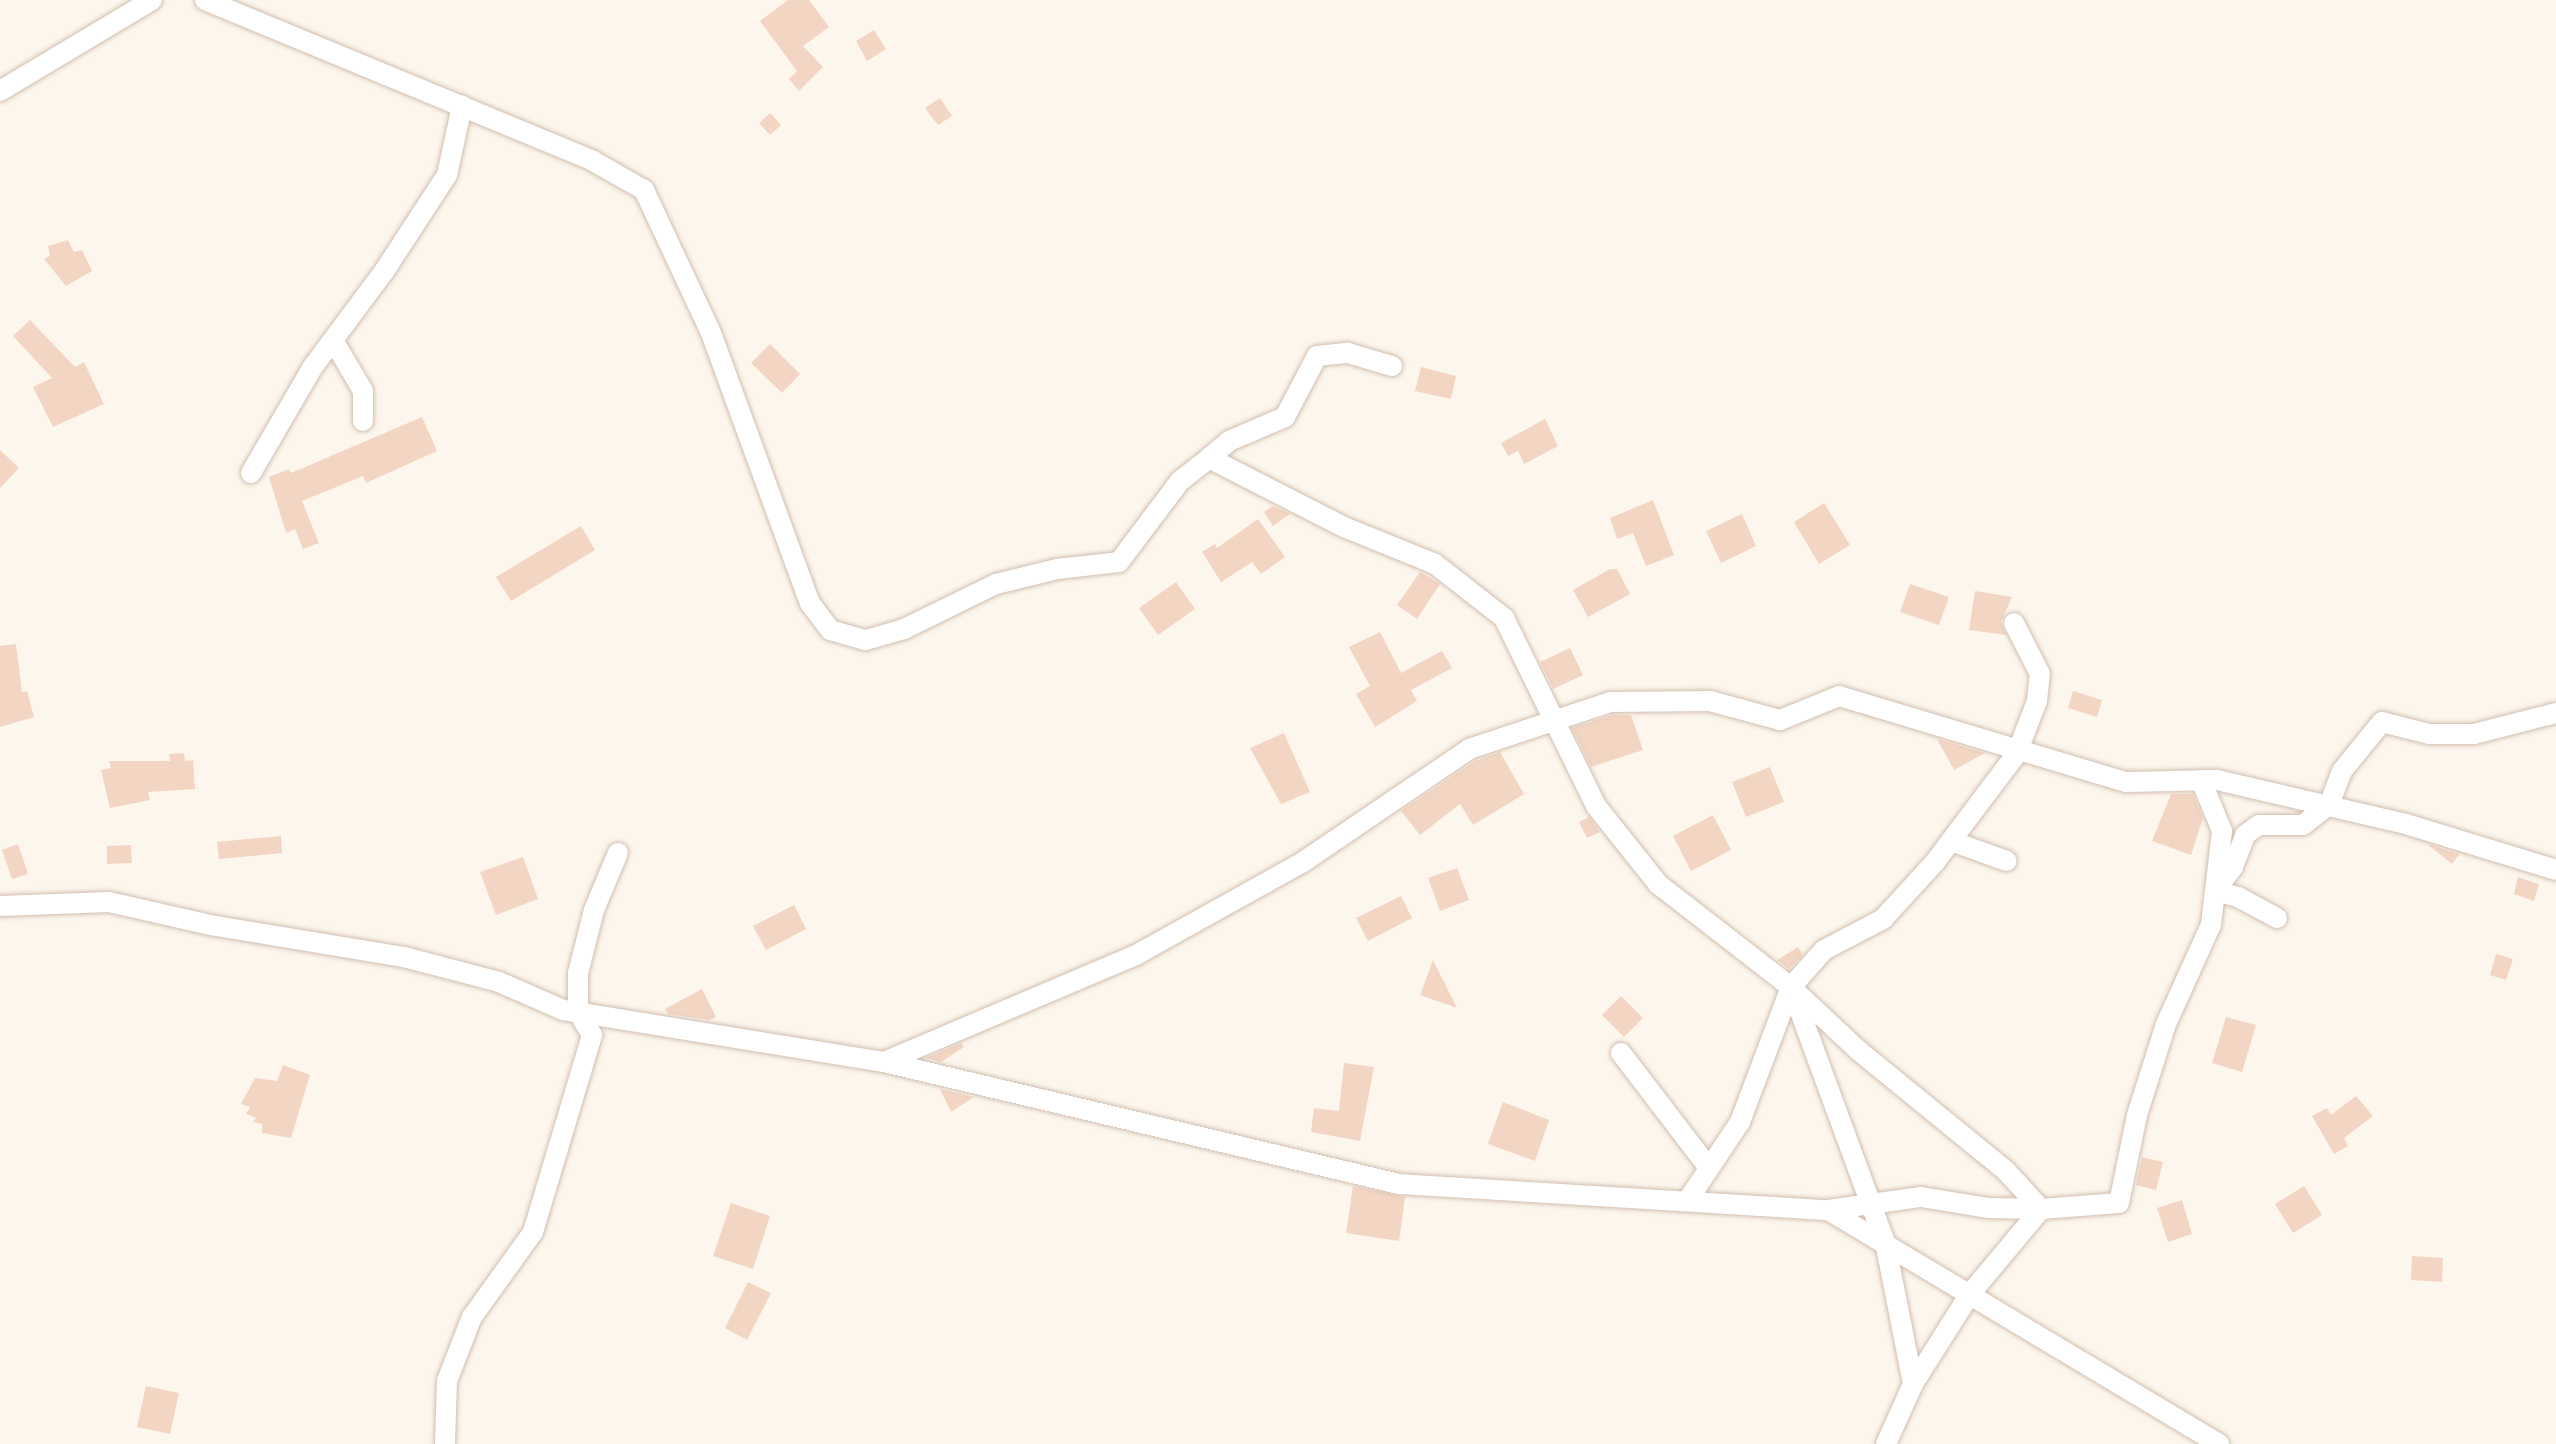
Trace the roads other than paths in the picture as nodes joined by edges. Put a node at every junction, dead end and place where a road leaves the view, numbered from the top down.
1 (152, 0) edge
2 (205, 0) edge
3 (0, 91) edge
4 (462, 106) junction
5 (333, 340) junction
6 (1392, 366) dead end
7 (363, 421) dead end
8 (1209, 458) junction
9 (251, 473) dead end
10 (2014, 623) dead end
11 (2556, 713) edge
12 (1557, 723) junction
13 (2017, 753) junction
14 (2201, 780) junction
15 (2329, 805) junction
16 (1951, 841) junction
17 (618, 853) dead end
18 (2007, 861) dead end
19 (2556, 870) edge
20 (2215, 891) junction
21 (0, 906) edge
22 (2277, 918) dead end
23 (1791, 987) junction
24 (578, 1012) junction
25 (618, 1019) junction
26 (592, 1035) junction
27 (1621, 1053) dead end
28 (884, 1062) junction
29 (1709, 1168) junction
30 (1688, 1200) junction
31 (1870, 1202) junction
32 (2041, 1209) junction
33 (1828, 1210) junction
34 (1885, 1242) junction
35 (1970, 1294) junction
36 (1913, 1384) junction
37 (2193, 1435) edge
38 (445, 1444) edge
39 (1886, 1444) edge
40 (2219, 1444) edge

1 - 3 street
2 - 4 street
4 - 5 street
4 - 8 street
5 - 7 street
5 - 9 street
6 - 8 street
8 - 12 street
10 - 13 street
11 - 15 street
12 - 13 street
12 - 23 street
12 - 28 street
13 - 14 street
13 - 16 street
14 - 15 street
14 - 20 street
15 - 19 street
15 - 20 street
16 - 18 street
16 - 23 street
17 - 24 street
20 - 22 street
20 - 32 street
21 - 24 street
23 - 29 street
23 - 31 street
23 - 32 street
24 - 25 street
24 - 26 street
25 - 26 street
25 - 28 street
26 - 38 street
27 - 29 street
28 - 30 street
29 - 30 street
30 - 33 street
31 - 32 street
31 - 33 street
31 - 34 street
32 - 35 street
33 - 34 street
34 - 35 street
34 - 36 street
35 - 36 street
35 - 37 street
36 - 39 street
37 - 40 street

